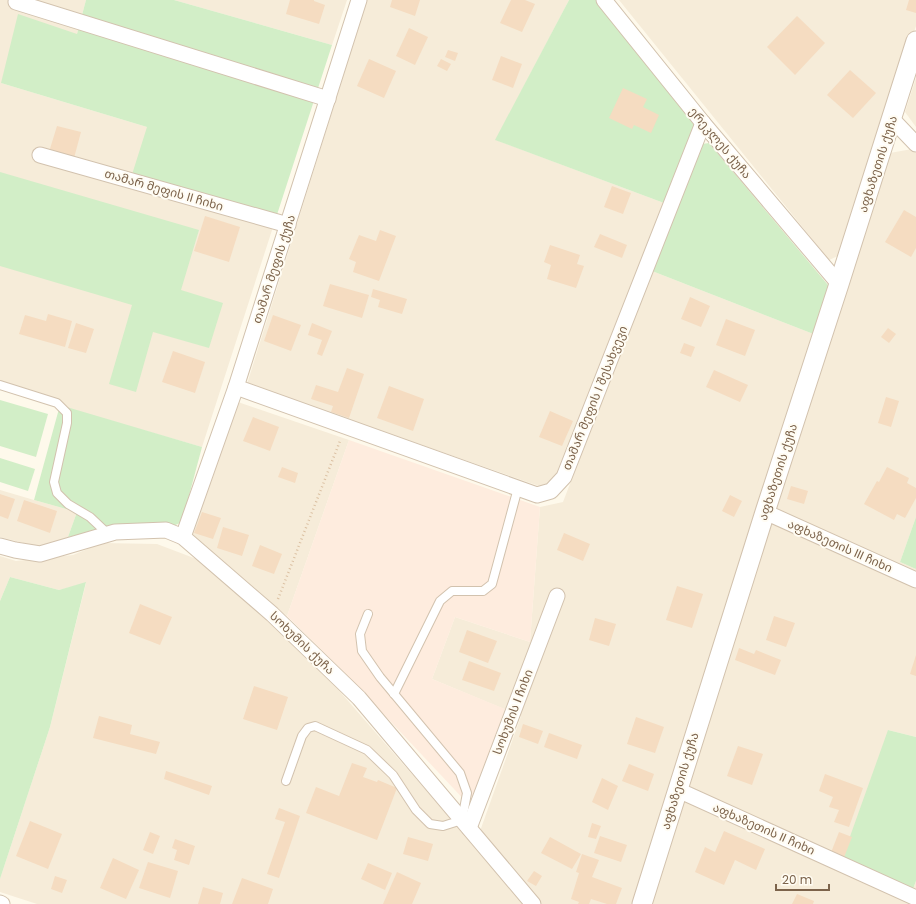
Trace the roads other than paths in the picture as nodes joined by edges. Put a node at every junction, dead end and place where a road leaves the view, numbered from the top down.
1 (359, 0) edge
2 (604, 0) edge
3 (16, 2) dead end
4 (916, 42) edge
5 (328, 99) junction
6 (892, 119) junction
7 (704, 123) junction
8 (916, 144) edge
9 (40, 155) dead end
10 (288, 225) junction
11 (839, 284) junction
12 (0, 385) edge
13 (236, 387) junction
14 (518, 488) junction
15 (765, 512) junction
16 (108, 534) junction
17 (183, 537) junction
18 (0, 546) edge
19 (916, 580) edge
20 (557, 596) dead end
21 (368, 614) dead end
22 (394, 694) junction
23 (286, 781) dead end
24 (678, 790) junction
25 (466, 824) junction
26 (916, 898) edge
27 (533, 904) edge
28 (642, 904) edge

1 - 5 street, თამარ მეფის ქუჩა
2 - 7 street, ერეკლეს ქუჩა
3 - 5 street
4 - 6 street, აფხაზეთის ქუჩა
5 - 10 street, თამარ მეფის ქუჩა
6 - 8 street
6 - 11 street, აფხაზეთის ქუჩა
7 - 11 street, ერეკლეს ქუჩა
7 - 14 street, თამარ მეფის I შესახვევი
9 - 10 street, თამარ მეფის II ჩიხი
10 - 13 street, თამარ მეფის ქუჩა
11 - 15 street, აფხაზეთის ქუჩა
12 - 16 lane
13 - 14 street, თამარ მეფის I შესახვევი
13 - 17 street, თამარ მეფის ქუჩა
14 - 22 lane
15 - 19 street, აფხაზეთის III ჩიხი
15 - 24 street, აფხაზეთის ქუჩა
16 - 17 street, სოხუმის ქუჩა
16 - 18 street, სოხუმის ქუჩა
17 - 25 street, სოხუმის ქუჩა
20 - 25 street, სოხუმის I ჩიხი
21 - 22 lane
22 - 25 lane
23 - 25 lane
24 - 26 street, აფხაზეთის II ჩიხი
24 - 28 street, აფხაზეთის ქუჩა
25 - 27 street, სოხუმის ქუჩა

